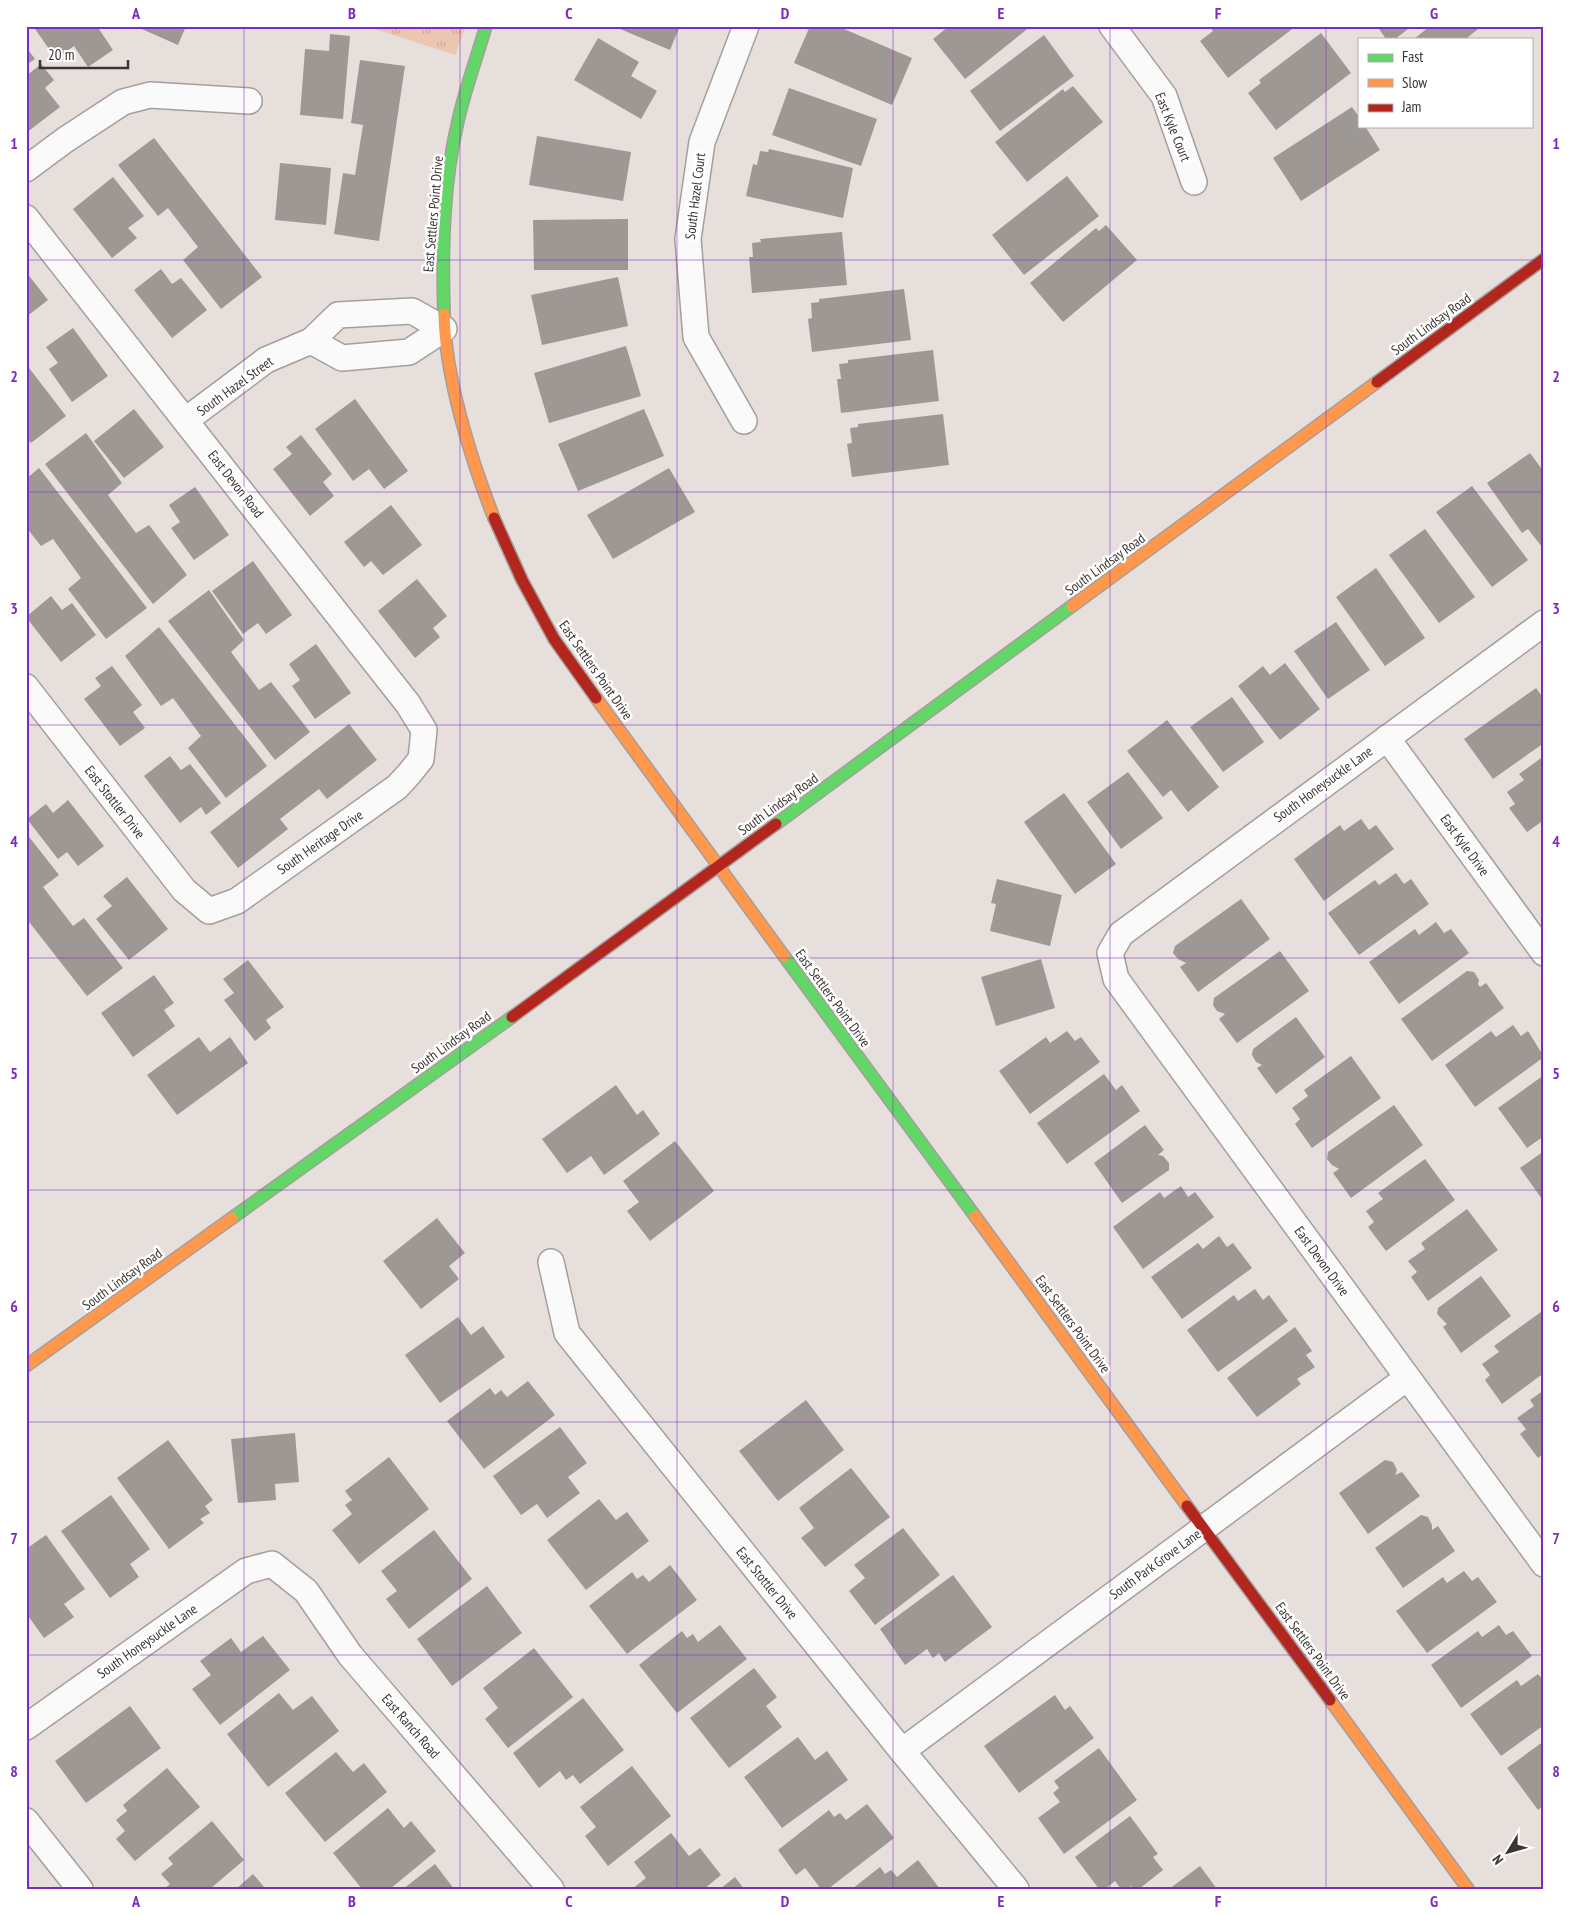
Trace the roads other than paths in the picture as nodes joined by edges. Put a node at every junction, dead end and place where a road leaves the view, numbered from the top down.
1 (486, 26) edge
2 (746, 26) edge
3 (1112, 26) edge
4 (249, 101) dead end
5 (26, 169) edge
6 (1194, 182) dead end
7 (26, 218) edge
8 (1544, 259) edge
9 (444, 329) junction
10 (311, 340) junction
11 (186, 420) junction
12 (744, 421) dead end
13 (1544, 623) edge
14 (26, 688) edge
15 (1387, 738) junction
16 (421, 759) joint
17 (718, 866) junction
18 (209, 911) joint
19 (1110, 953) joint
20 (1544, 953) edge
21 (550, 1262) dead end
22 (26, 1366) edge
23 (1407, 1378) junction
24 (1204, 1528) junction
25 (272, 1564) joint
26 (1544, 1564) edge
27 (26, 1727) edge
28 (902, 1751) junction
29 (26, 1821) edge
30 (80, 1889) edge
31 (551, 1889) edge
32 (1016, 1889) edge
33 (1468, 1889) edge

1 - 9 street, East Settlers Point Drive
2 - 12 street, South Hazel Court
3 - 6 street, East Kyle Court
4 - 5 street
7 - 11 street, East Devon Road
8 - 17 street, South Lindsay Road
9 - 10 street
9 - 10 street, South Hazel Street
9 - 17 street, East Settlers Point Drive
10 - 11 street, South Hazel Street
11 - 16 street, East Devon Road
13 - 15 street, South Honeysuckle Lane
14 - 18 street, East Stottler Drive
15 - 19 street, South Honeysuckle Lane
15 - 20 street, East Kyle Drive
16 - 18 street, South Heritage Drive
17 - 22 street, South Lindsay Road
17 - 24 street, East Settlers Point Drive
19 - 23 street, East Devon Drive
21 - 28 street, East Stottler Drive
23 - 24 street, South Park Grove Lane
23 - 26 street, East Devon Drive
24 - 28 street, South Park Grove Lane
24 - 33 street, East Settlers Point Drive
25 - 27 street, South Honeysuckle Lane
25 - 31 street, East Ranch Road
28 - 32 street, East Stottler Drive
29 - 30 street

